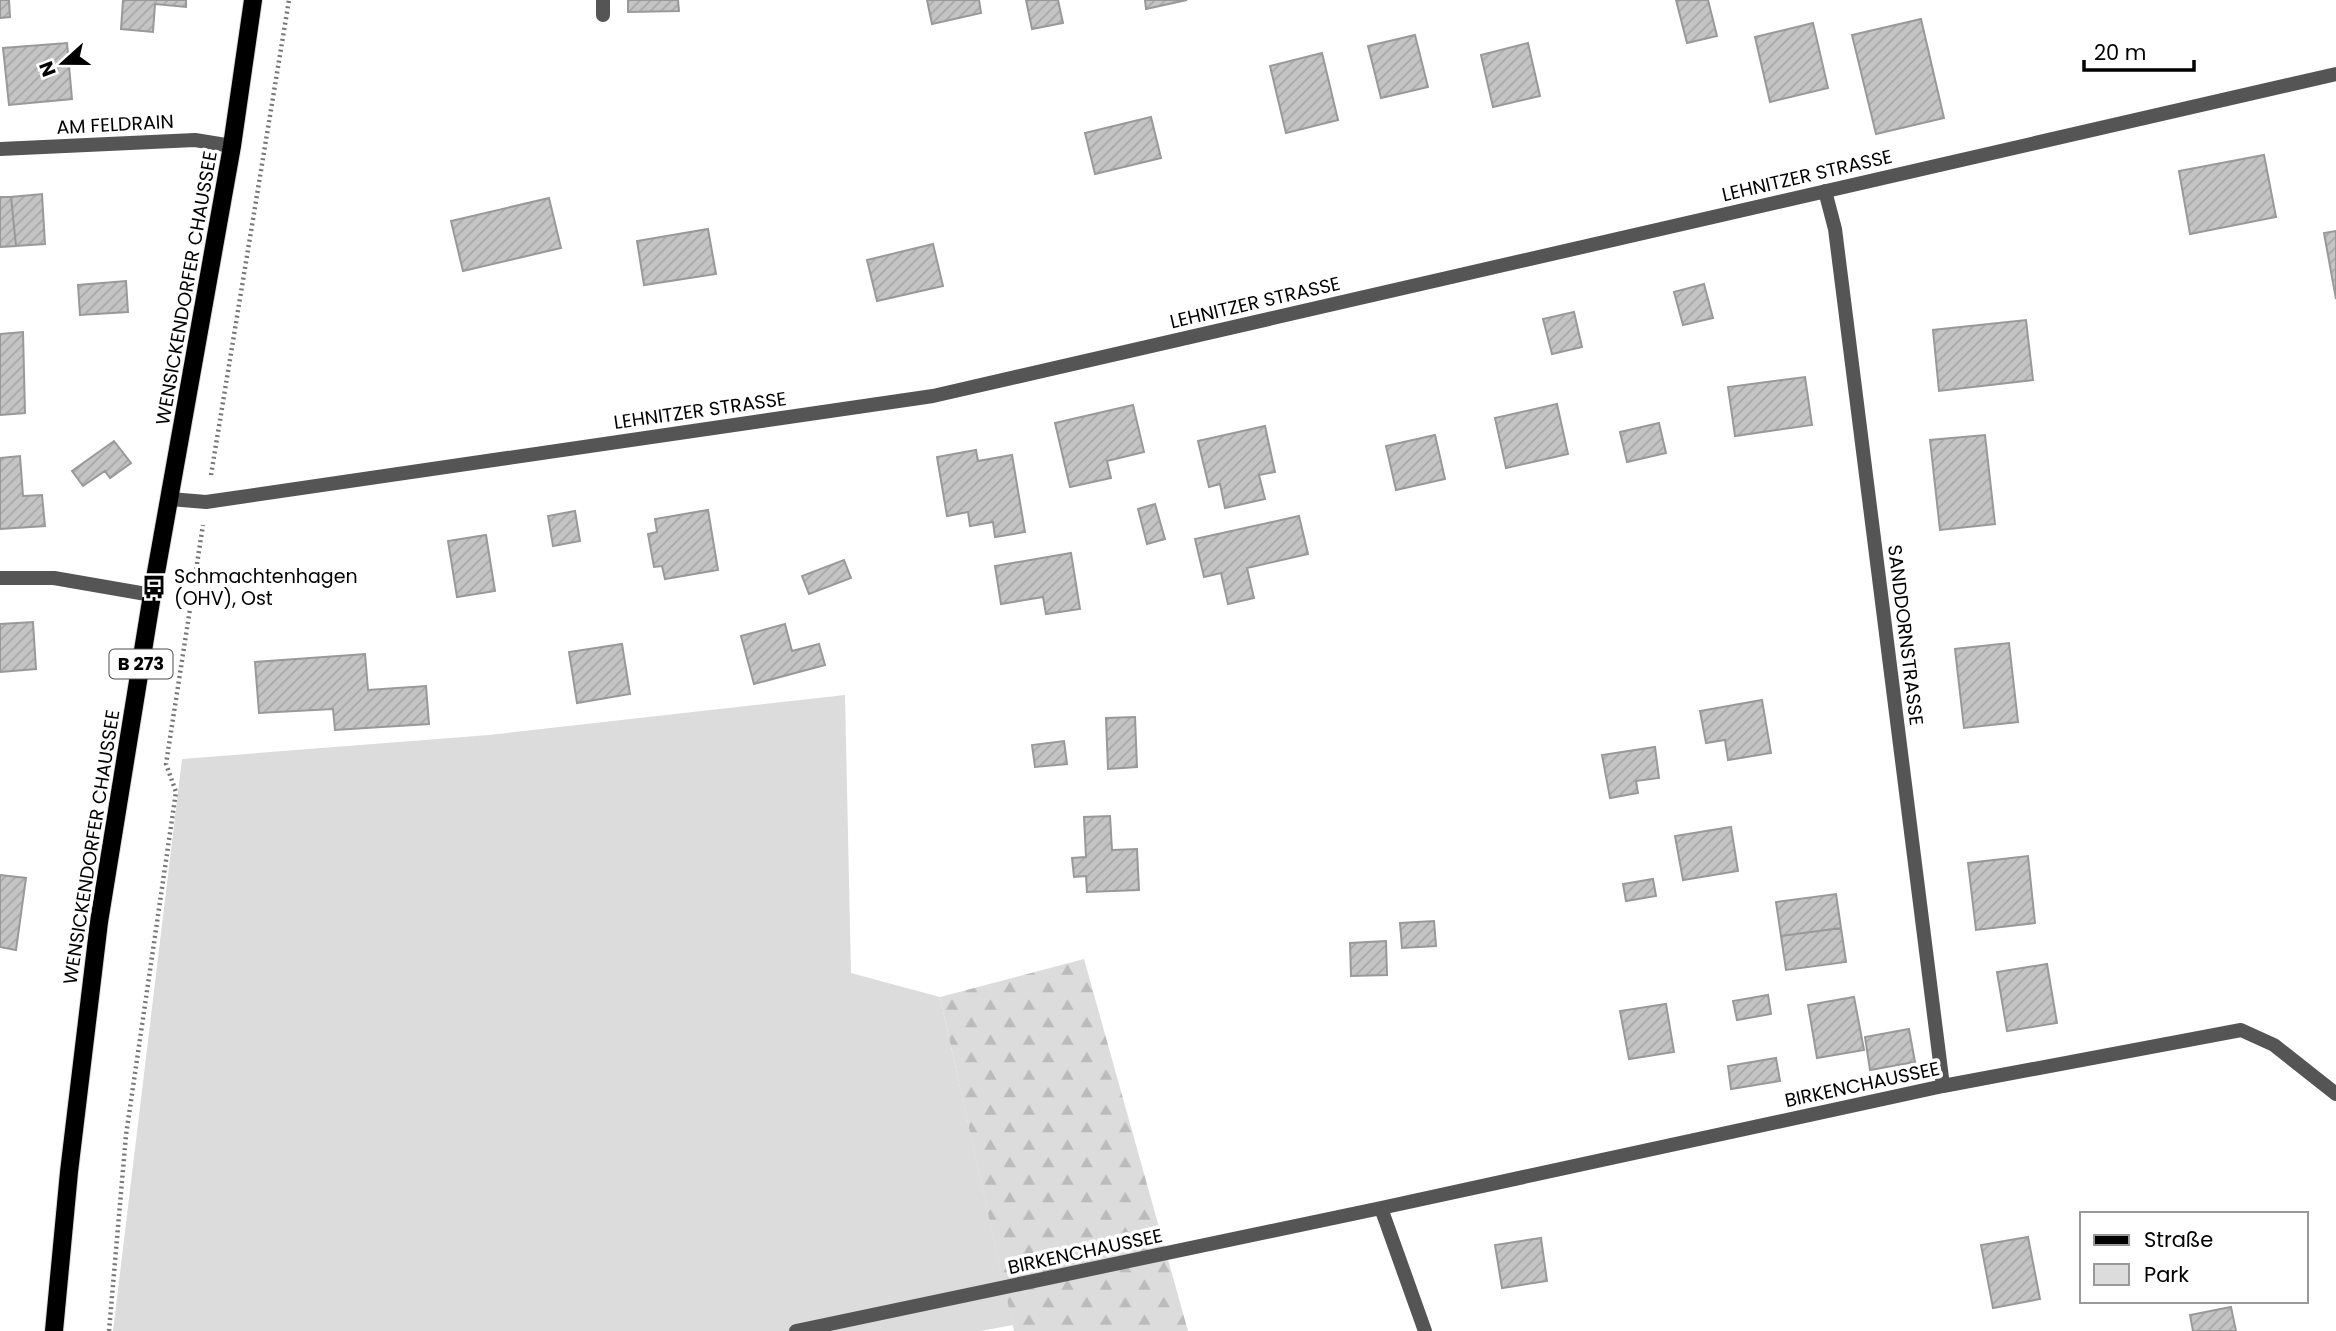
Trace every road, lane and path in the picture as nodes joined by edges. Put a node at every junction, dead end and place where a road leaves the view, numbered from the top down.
1 (253, 0) edge
2 (289, 0) edge
3 (603, 0) edge
4 (603, 15) dead end
5 (2336, 74) edge
6 (232, 146) junction
7 (0, 149) edge
8 (1825, 191) junction
9 (170, 499) junction
10 (206, 502) junction
11 (0, 578) edge
12 (152, 595) junction
13 (1943, 1086) junction
14 (2336, 1094) edge
15 (1381, 1208) junction
16 (54, 1331) edge
17 (109, 1331) edge
18 (796, 1331) edge
19 (1425, 1331) edge

1 - 6 main road, WENSICKENDORFER CHAUSSEE / B 273
2 - 10 path
3 - 4 street
5 - 8 street, LEHNITZER STRASSE
6 - 7 street, AM FELDRAIN
6 - 9 main road, WENSICKENDORFER CHAUSSEE / B 273
8 - 10 street, LEHNITZER STRASSE
8 - 13 street, SANDDORNSTRASSE
9 - 10 street, LEHNITZER STRASSE
9 - 12 main road, WENSICKENDORFER CHAUSSEE / B 273
10 - 17 path
11 - 12 street
12 - 16 main road, WENSICKENDORFER CHAUSSEE / B 273
13 - 14 street, BIRKENCHAUSSEE
13 - 15 street, BIRKENCHAUSSEE
15 - 18 street, BIRKENCHAUSSEE
15 - 19 street

